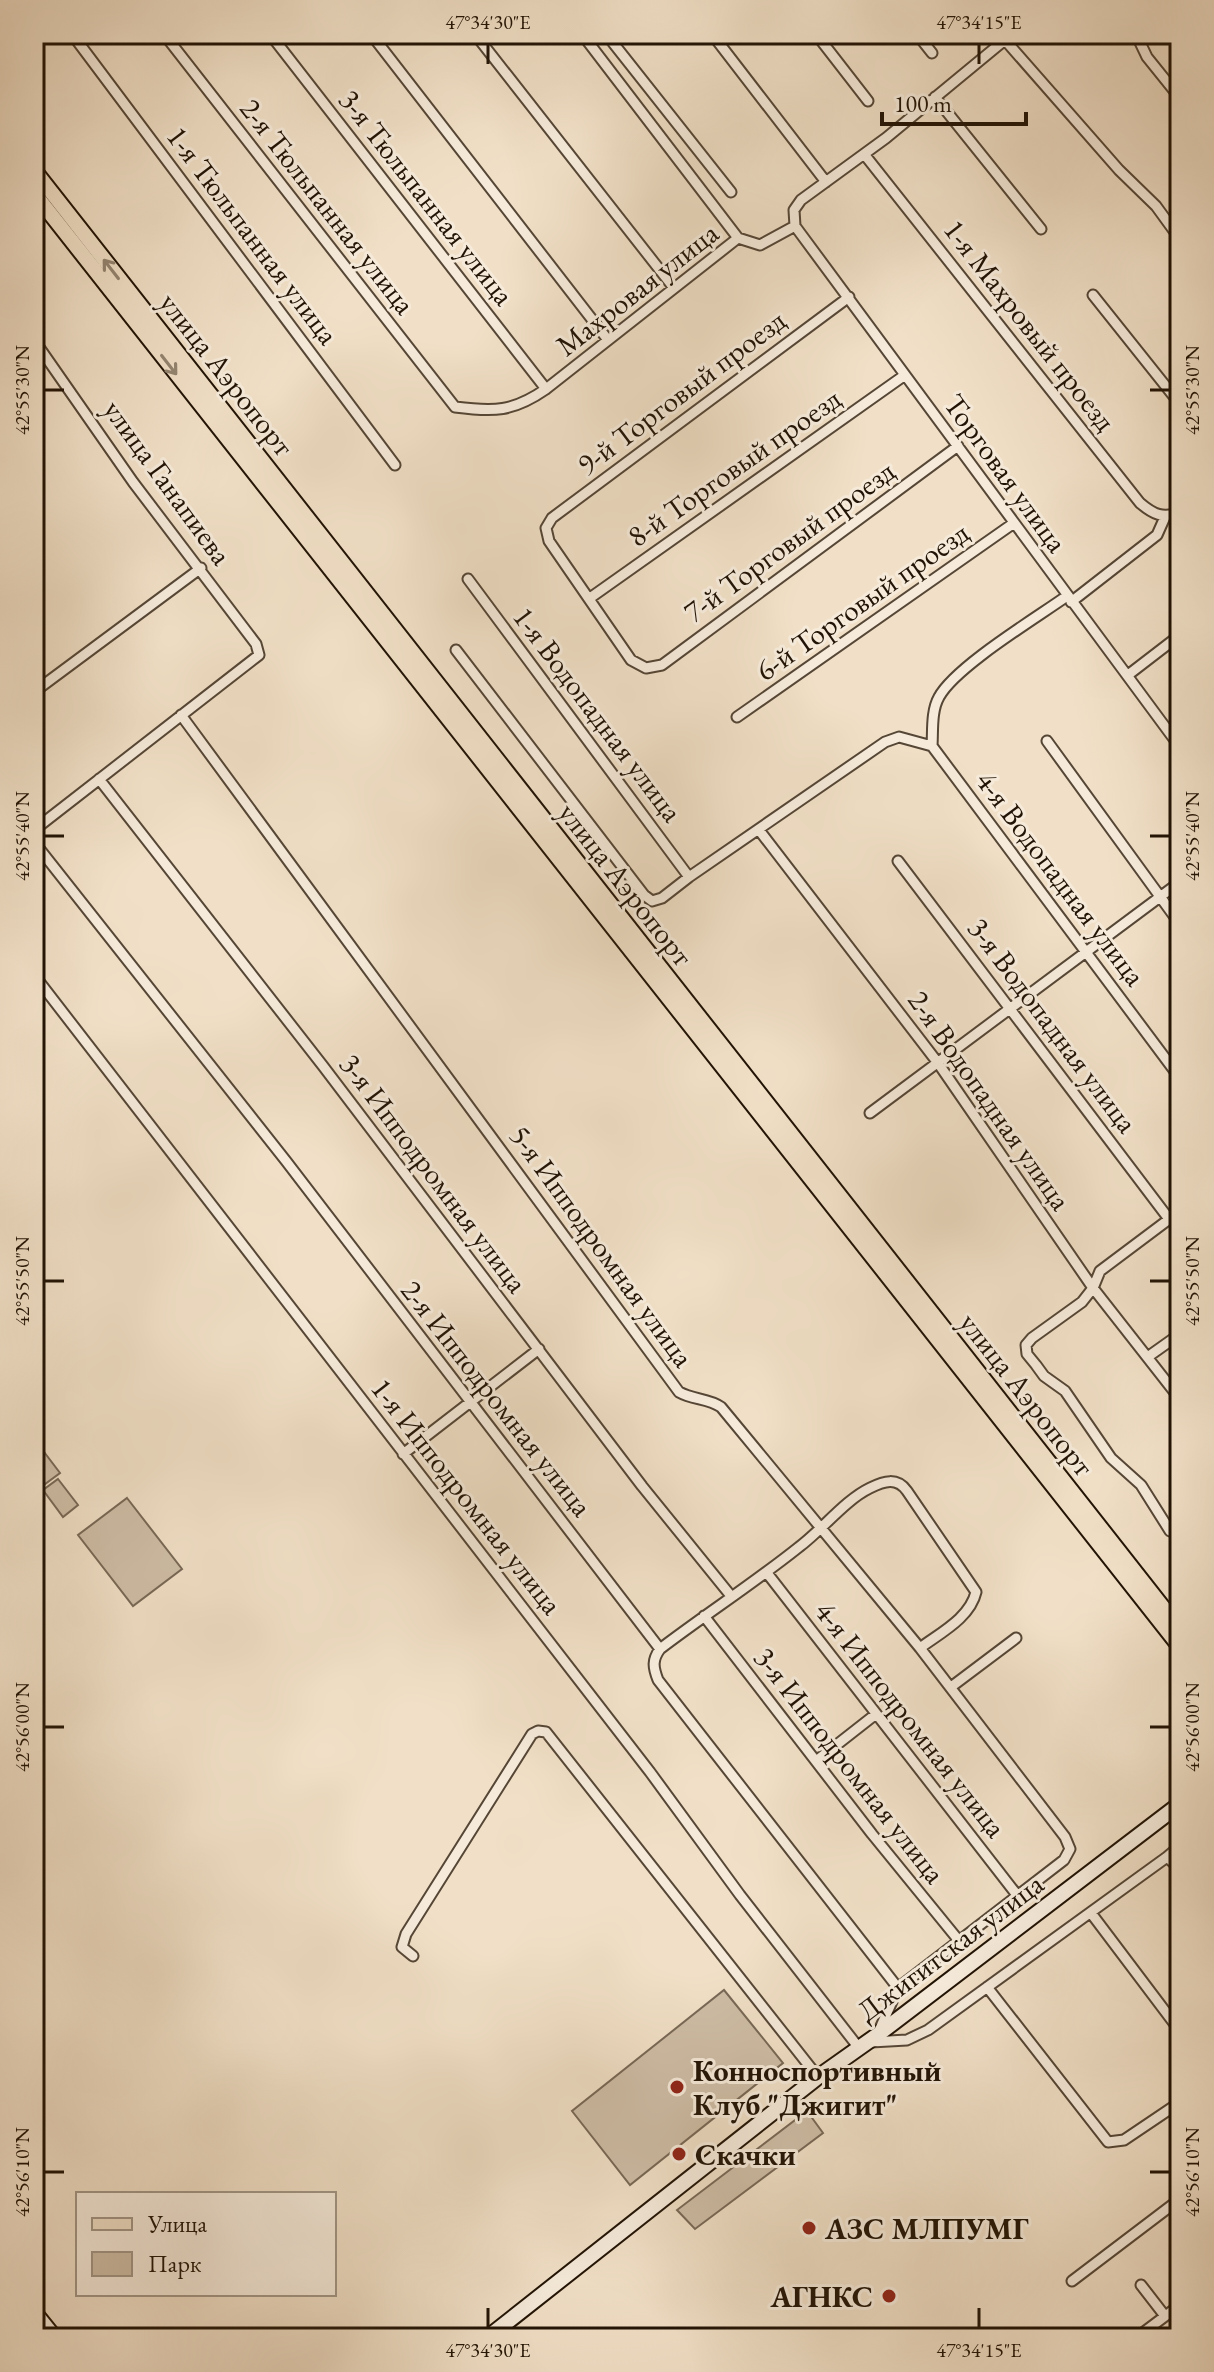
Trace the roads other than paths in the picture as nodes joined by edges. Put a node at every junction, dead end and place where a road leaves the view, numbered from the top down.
1 (72, 34) edge
2 (164, 34) edge
3 (270, 34) edge
4 (371, 34) edge
5 (475, 34) edge
6 (712, 34) edge
7 (816, 34) edge
8 (917, 34) edge
9 (582, 35) edge
10 (1140, 36) edge
11 (1009, 37) edge
12 (932, 53) dead end
13 (935, 97) junction
14 (1180, 98) edge
15 (868, 101) dead end
16 (864, 154) junction
17 (34, 170) edge
18 (826, 182) junction
19 (731, 192) dead end
20 (34, 193) edge
21 (795, 226) junction
22 (1041, 229) dead end
23 (738, 238) junction
24 (1180, 239) edge
25 (674, 288) junction
26 (1093, 295) dead end
27 (849, 297) junction
28 (34, 340) edge
29 (608, 340) junction
30 (905, 375) junction
31 (546, 389) junction
32 (1180, 404) edge
33 (455, 407) joint
34 (958, 446) junction
35 (395, 465) dead end
36 (1180, 513) edge
37 (1165, 517) junction
38 (1014, 523) junction
39 (201, 568) junction
40 (468, 579) dead end
41 (590, 598) junction
42 (1069, 599) junction
43 (1180, 635) edge
44 (456, 650) dead end
45 (1128, 675) junction
46 (34, 692) edge
47 (181, 715) junction
48 (737, 717) dead end
49 (1047, 741) dead end
50 (932, 746) junction
51 (1180, 746) edge
52 (99, 779) junction
53 (34, 830) edge
54 (759, 830) junction
55 (34, 842) edge
56 (898, 861) dead end
57 (689, 877) junction
58 (1180, 882) edge
59 (1162, 896) junction
60 (1180, 924) edge
61 (1087, 951) junction
62 (34, 975) edge
63 (1010, 1008) junction
64 (938, 1063) junction
65 (1180, 1078) edge
66 (870, 1113) dead end
67 (1180, 1211) edge
68 (1169, 1219) junction
69 (1093, 1288) junction
70 (1180, 1334) edge
71 (539, 1349) junction
72 (1149, 1356) junction
73 (1180, 1399) edge
74 (470, 1402) junction
75 (403, 1454) junction
76 (822, 1529) junction
77 (1170, 1531) dead end
78 (767, 1573) junction
79 (731, 1596) junction
80 (704, 1616) junction
81 (1180, 1629) edge
82 (1016, 1638) dead end
83 (1180, 1647) edge
84 (920, 1648) junction
85 (660, 1649) junction
86 (951, 1687) junction
87 (876, 1714) junction
88 (816, 1761) junction
89 (1180, 1804) edge
90 (1180, 1846) edge
91 (1167, 1857) junction
92 (1180, 1869) edge
93 (1017, 1895) junction
94 (1091, 1913) junction
95 (960, 1942) junction
96 (413, 1956) dead end
97 (987, 1987) junction
98 (898, 1988) junction
99 (1180, 2031) edge
100 (868, 2042) junction
101 (818, 2077) junction
102 (1173, 2107) dead end
103 (1180, 2199) edge
104 (1072, 2281) dead end
105 (1141, 2285) dead end
106 (1180, 2305) edge
107 (34, 2312) edge
108 (1165, 2316) junction
109 (55, 2338) edge
110 (487, 2338) edge
111 (1136, 2338) edge

1 - 35 street, 1-я Тюльпанная улица
2 - 33 street, 2-я Тюльпанная улица
3 - 31 street, 3-я Тюльпанная улица
4 - 29 street
5 - 25 street
6 - 18 street
7 - 15 street
8 - 12 street
9 - 19 street
9 - 23 street
10 - 14 street
11 - 13 street
11 - 24 street
13 - 16 street
13 - 22 street
16 - 18 street
16 - 37 street, 1-я Махровый проезд
81 -> 17 main road, улица Аэропорт
18 - 21 street
20 -> 83 main road, улица Аэропорт
21 - 23 street, Махровая улица
21 - 27 street, Торговая улица
23 - 25 street, Махровая улица
25 - 29 street, Махровая улица
26 - 32 street
27 - 30 street, Торговая улица
27 - 41 street, 9-й Торговый проезд
28 - 39 street, улица Ганапиева
29 - 31 street, Махровая улица
30 - 34 street, Торговая улица
30 - 41 street, 8-й Торговый проезд
31 - 33 street, Махровая улица
34 - 38 street, Торговая улица
34 - 41 street, 7-й Торговый проезд
36 - 37 street
37 - 42 street
38 - 42 street, Торговая улица
38 - 48 street, 6-й Торговый проезд
39 - 46 street
39 - 47 street, улица Ганапиева
40 - 57 street, 1-я Водопадная улица
42 - 45 street, Торговая улица
42 - 50 street
43 - 45 street
44 - 57 street
45 - 51 street, Торговая улица
47 - 52 street
47 - 76 street, 5-я Ипподромная улица
49 - 59 street
50 - 54 street
50 - 61 street, 4-я Водопадная улица
52 - 53 street
52 - 71 street, 3-я Ипподромная улица
54 - 57 street
54 - 64 street, 2-я Водопадная улица
55 - 74 street, 2-я Ипподромная улица
56 - 63 street, 3-я Водопадная улица
58 - 59 street
59 - 60 street
59 - 61 street
61 - 63 street
61 - 65 street, 4-я Водопадная улица
62 - 75 street, 1-я Ипподромная улица
63 - 64 street
63 - 68 street, 3-я Водопадная улица
64 - 66 street
64 - 69 street, 2-я Водопадная улица
67 - 68 street
68 - 69 street
69 - 72 street, 2-я Водопадная улица
69 - 77 street
70 - 72 street
71 - 74 street
71 - 79 street, 3-я Ипподромная улица
72 - 73 street, 2-я Водопадная улица
74 - 75 street
74 - 85 street, 2-я Ипподромная улица
75 - 100 street, 1-я Ипподромная улица
76 - 78 street
76 - 84 street, 5-я Ипподромная улица
76 - 84 street
78 - 79 street
78 - 87 street, 4-я Ипподромная улица
79 - 80 street
80 - 85 street
80 - 88 street, 3-я Ипподромная улица
82 - 86 street
84 - 86 street, 5-я Ипподромная улица
85 - 98 street
86 - 93 street, 5-я Ипподромная улица
87 - 88 street
87 - 93 street, 4-я Ипподромная улица
88 - 95 street, 3-я Ипподромная улица
89 - 100 street, Джигитская улица
90 - 91 street
91 - 92 street
91 - 94 street
93 - 95 street
94 - 97 street
94 - 99 street
95 - 98 street
96 - 101 street
97 - 100 street
97 - 102 street
98 - 100 street
100 - 101 street, Джигитская улица
101 - 110 street, Джигитская улица
103 - 104 street
105 - 108 street
106 - 108 street
107 - 109 street
108 - 111 street

